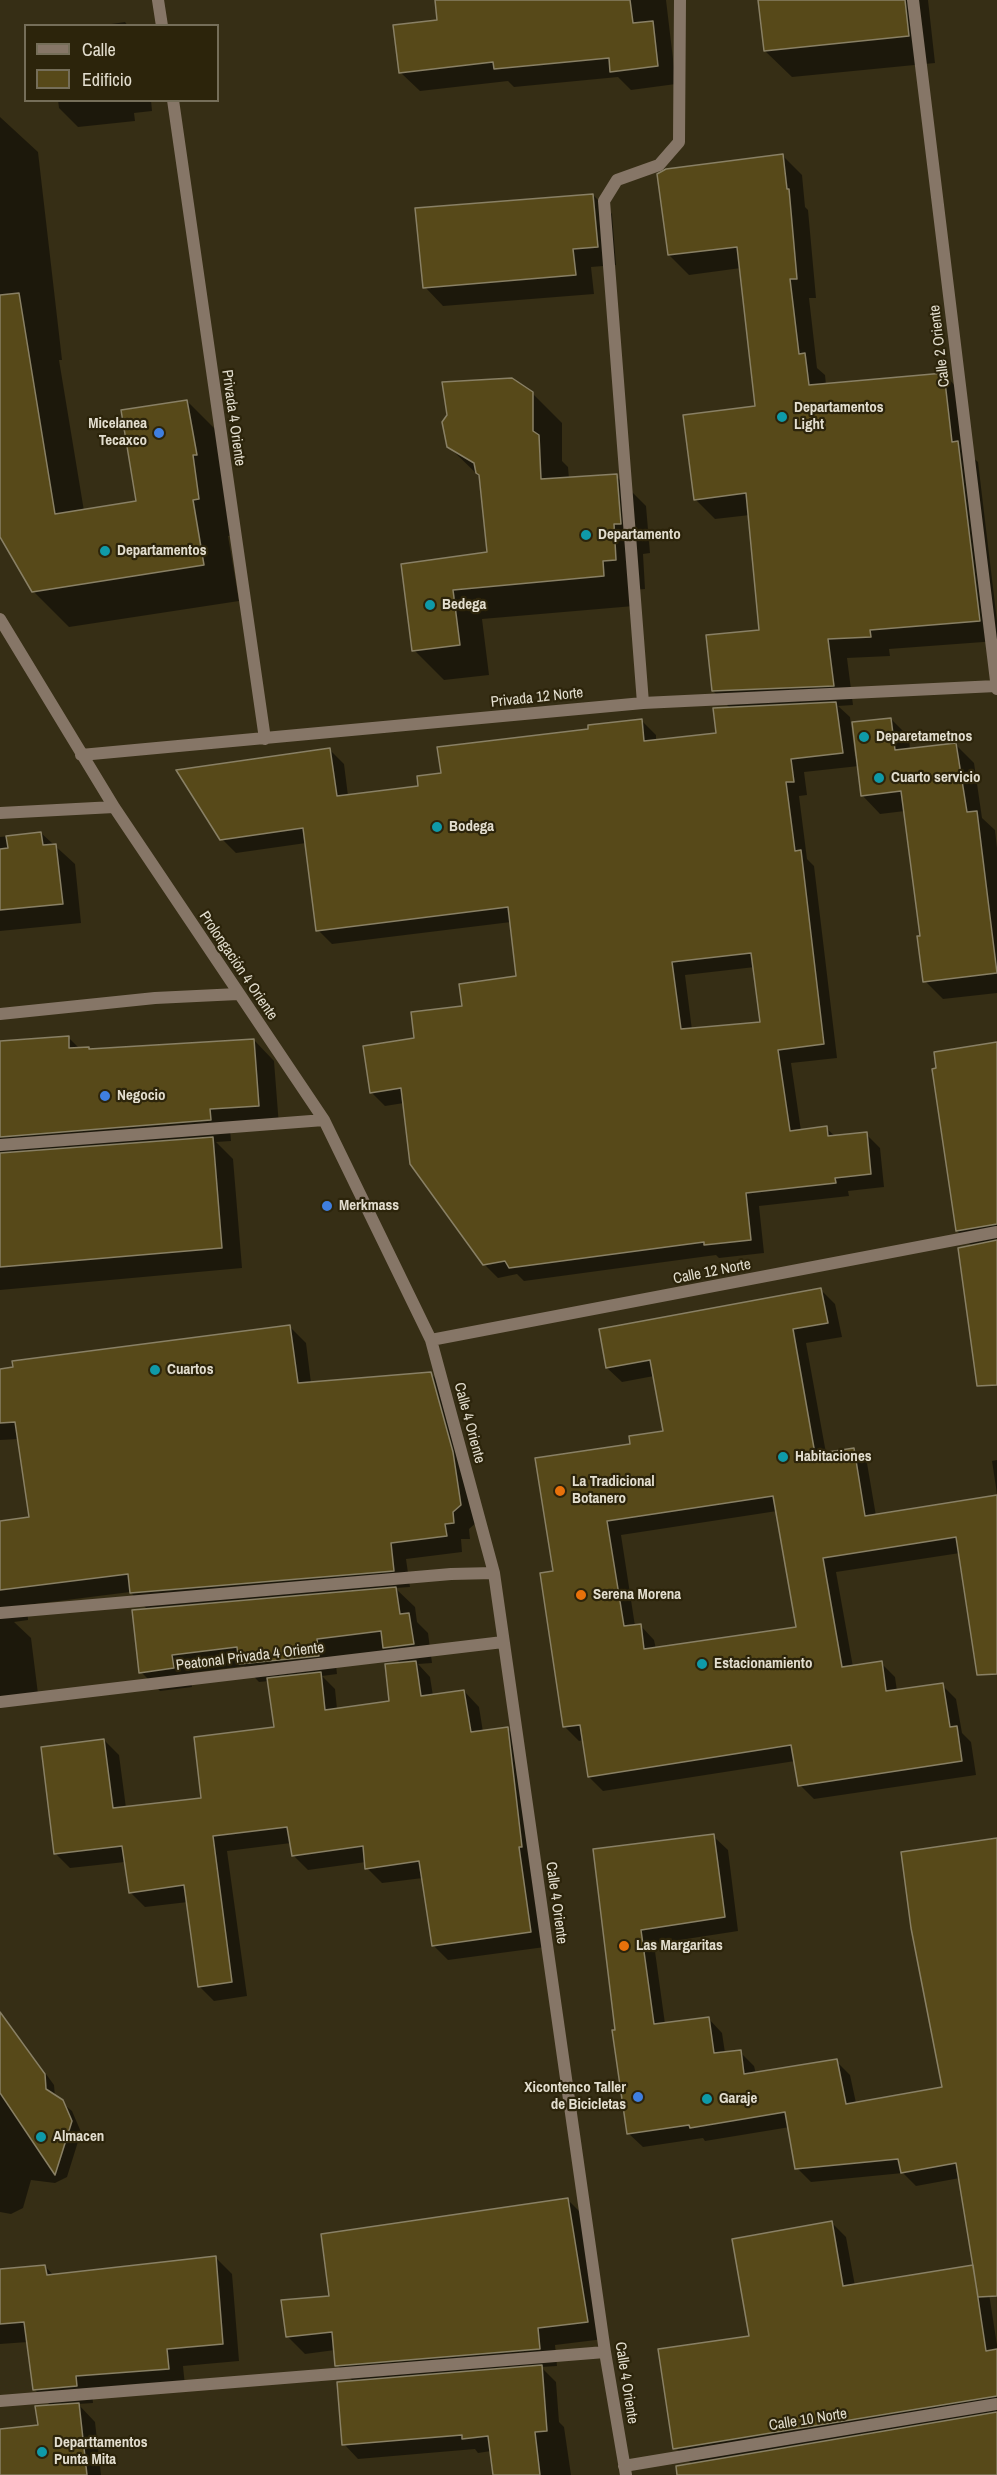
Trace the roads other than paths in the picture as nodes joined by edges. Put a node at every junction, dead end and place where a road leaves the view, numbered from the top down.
1 (158, 0) edge
2 (680, 0) edge
3 (913, 0) edge
4 (162, 24) edge
5 (172, 102) edge
6 (0, 620) edge
7 (997, 687) edge
8 (643, 703) junction
9 (265, 740) junction
10 (81, 755) junction
11 (114, 807) junction
12 (0, 813) edge
13 (238, 994) junction
14 (0, 1014) edge
15 (324, 1120) junction
16 (0, 1145) edge
17 (997, 1232) edge
18 (431, 1340) junction
19 (494, 1573) junction
20 (0, 1613) edge
21 (503, 1641) junction
22 (0, 1702) edge
23 (605, 2352) junction
24 (0, 2401) edge
25 (997, 2404) edge
26 (625, 2471) edge

1 - 4 street
2 - 8 street
3 - 7 street, Calle 2 Oriente
5 - 9 street, Privada 4 Oriente
6 - 10 street, Prolongación 4 Oriente
7 - 8 street, Privada 12 Norte
8 - 9 street, Privada 12 Norte
9 - 10 street, Privada 12 Norte
10 - 11 street, Prolongación 4 Oriente
11 - 12 street
11 - 13 street, Prolongación 4 Oriente
13 - 14 street
13 - 15 street, Prolongación 4 Oriente
15 - 16 street
15 - 18 street, Prolongación 4 Oriente
17 - 18 street, Calle 12 Norte
18 - 19 street, Calle 4 Oriente
19 - 20 street
19 - 21 street, Calle 4 Oriente
21 - 22 street, Peatonal Privada 4 Oriente
21 - 23 street, Calle 4 Oriente
23 - 24 street
23 - 26 street, Calle 4 Oriente
25 - 26 street, Calle 10 Norte

